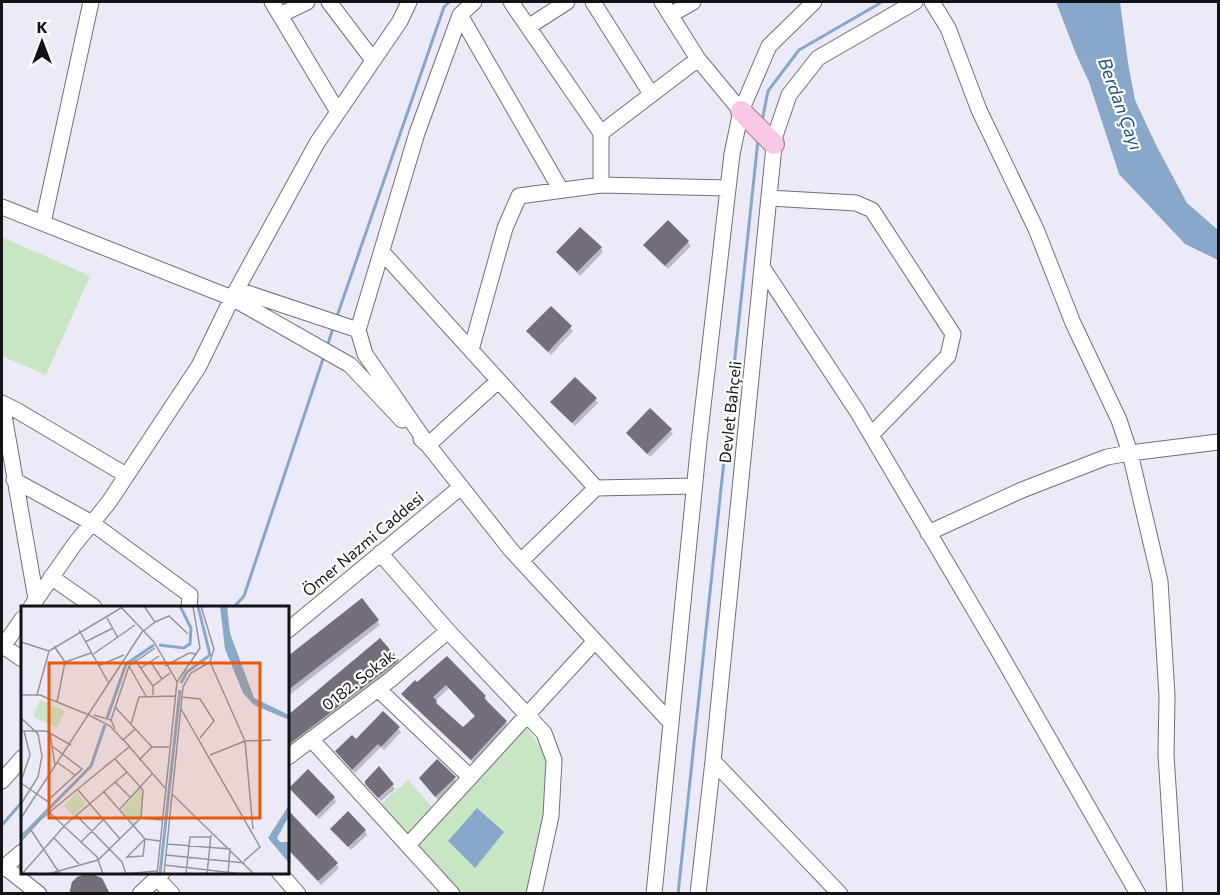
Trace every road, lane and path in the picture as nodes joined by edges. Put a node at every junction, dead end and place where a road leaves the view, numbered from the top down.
1 (91, 2) edge
2 (307, 2) edge
3 (329, 2) edge
4 (409, 2) edge
5 (474, 2) edge
6 (511, 2) edge
7 (567, 2) edge
8 (593, 2) edge
9 (662, 2) edge
10 (693, 2) edge
11 (814, 2) edge
12 (915, 2) edge
13 (932, 2) edge
14 (276, 8) edge
15 (460, 15) junction
16 (670, 15) junction
17 (528, 27) junction
18 (698, 59) junction
19 (373, 60) junction
20 (651, 94) junction
21 (741, 111) junction
22 (338, 112) junction
23 (601, 133) junction
24 (774, 144) junction
25 (601, 185) junction
26 (728, 188) junction
27 (561, 189) junction
28 (769, 198) junction
29 (2, 207) edge
30 (43, 223) junction
31 (382, 252) junction
32 (762, 267) junction
33 (235, 294) junction
34 (358, 330) junction
35 (471, 350) junction
36 (498, 381) junction
37 (2, 404) edge
38 (871, 435) junction
39 (1218, 441) edge
40 (428, 445) junction
41 (1130, 453) junction
42 (126, 475) junction
43 (14, 480) junction
44 (694, 486) junction
45 (461, 487) junction
46 (596, 488) junction
47 (92, 523) junction
48 (928, 533) junction
49 (380, 553) junction
50 (521, 561) junction
51 (51, 578) junction
52 (34, 603) edge
53 (93, 606) edge
54 (189, 606) edge
55 (21, 620) edge
56 (290, 628) edge
57 (448, 631) junction
58 (595, 641) junction
59 (2, 647) edge
60 (21, 658) edge
61 (378, 689) junction
62 (527, 715) junction
63 (671, 723) junction
64 (311, 739) junction
65 (290, 755) edge
66 (21, 759) edge
67 (713, 761) junction
68 (470, 777) junction
69 (2, 781) edge
70 (409, 844) junction
71 (21, 853) edge
72 (3, 868) edge
73 (280, 874) edge
74 (160, 875) edge
75 (39, 894) edge
76 (140, 894) edge
77 (172, 894) edge
78 (297, 894) edge
79 (452, 894) edge
80 (534, 894) edge
81 (654, 894) edge
82 (698, 894) edge
83 (840, 894) edge
84 (1138, 894) edge
85 (1175, 894) edge

1 - 30 street
2 - 14 street
3 - 19 street
4 - 19 street
5 - 15 street
6 - 17 street
7 - 17 street
8 - 20 street
9 - 16 street
10 - 16 street
11 - 21 street, Devlet Bahçeli
12 - 24 street, Devlet Bahçeli
13 - 41 street
14 - 22 street
15 - 27 street
15 - 31 street
16 - 18 street
17 - 23 street
18 - 20 street
18 - 21 street
19 - 22 street
20 - 23 street
21 - 24 main road
21 - 26 street, Devlet Bahçeli
22 - 33 street
23 - 25 street
24 - 28 street, Devlet Bahçeli
25 - 26 street
25 - 27 street
26 - 44 street, Devlet Bahçeli
27 - 35 street
28 - 32 street, Devlet Bahçeli
28 - 38 street
29 - 30 street
30 - 33 street
31 - 34 street
31 - 35 street
32 - 38 street
32 - 67 street, Devlet Bahçeli
33 - 34 street
33 - 40 street
33 - 42 street
34 - 40 street
35 - 36 street
36 - 40 street
36 - 46 street
37 - 42 street
37 - 43 street
38 - 48 street
39 - 41 street
40 - 45 street
41 - 48 street
41 - 85 street
42 - 47 street
43 - 47 street
43 - 52 street
44 - 46 street
44 - 63 street, Devlet Bahçeli
45 - 49 street, Ömer Nazmi Caddesi
45 - 50 street
46 - 50 street
47 - 51 street
47 - 54 street
48 - 84 street
49 - 56 street, Ömer Nazmi Caddesi
49 - 57 street
50 - 58 street
51 - 52 street
51 - 53 street
55 - 59 street
57 - 61 street, 0182. Sokak
57 - 62 street
58 - 62 street
58 - 63 street
59 - 60 street
61 - 64 street, 0182. Sokak
61 - 68 street
62 - 68 street
62 - 80 street
63 - 81 street, Devlet Bahçeli
64 - 65 street, 0182. Sokak
64 - 70 street
66 - 69 street
67 - 82 street, Devlet Bahçeli
67 - 83 street
68 - 70 street
70 - 79 street
71 - 72 street
72 - 75 street
73 - 78 street
74 - 76 street
74 - 77 street

